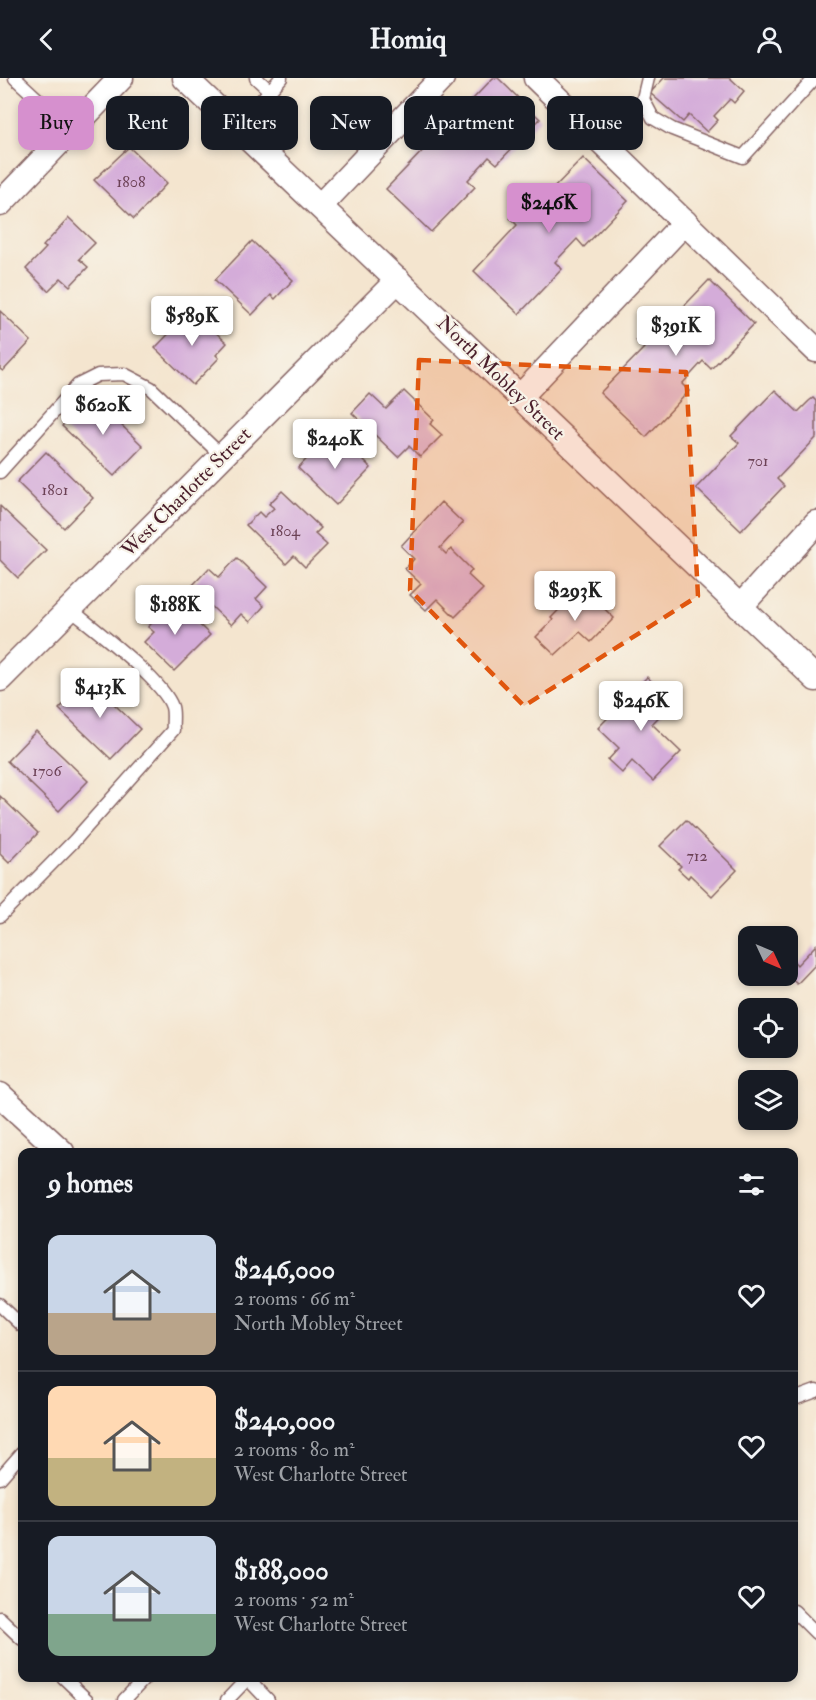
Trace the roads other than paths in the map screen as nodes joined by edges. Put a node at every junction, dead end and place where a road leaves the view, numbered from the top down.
1 (15, 78) edge
2 (122, 78) edge
3 (185, 78) edge
4 (256, 78) edge
5 (281, 78) edge
6 (442, 78) edge
7 (536, 78) edge
8 (648, 78) edge
9 (815, 78) edge
10 (270, 91) junction
11 (34, 96) edge
12 (204, 96) edge
13 (266, 96) edge
14 (94, 107) edge
15 (52, 150) edge
16 (260, 150) edge
17 (0, 204) edge
18 (320, 206) junction
19 (686, 222) junction
20 (398, 280) junction
21 (816, 350) edge
22 (520, 397) junction
23 (222, 456) junction
24 (0, 472) edge
25 (816, 523) edge
26 (740, 607) junction
27 (70, 609) junction
28 (0, 679) edge
29 (816, 679) edge
30 (0, 916) edge
31 (0, 1095) edge
32 (58, 1148) edge
33 (0, 1305) edge
34 (18, 1322) edge
35 (816, 1391) edge
36 (798, 1398) edge
37 (18, 1458) edge
38 (0, 1478) edge
39 (798, 1615) edge
40 (0, 1618) edge
41 (816, 1632) edge
42 (18, 1635) edge
43 (68, 1682) edge
44 (141, 1682) edge
45 (244, 1682) edge
46 (252, 1682) edge
47 (87, 1700) edge
48 (124, 1700) edge
49 (227, 1700) edge
50 (268, 1700) edge

1 - 11 lane
2 - 14 street
3 - 12 street, North Mobley Street
4 - 10 lane
5 - 10 lane
6 - 18 street
7 - 19 street
8 - 9 lane
10 - 13 lane
15 - 17 street
16 - 18 street, North Mobley Street
18 - 20 street, North Mobley Street
19 - 21 street
19 - 22 street
20 - 22 street, North Mobley Street
20 - 23 street, West Charlotte Street
22 - 26 street, North Mobley Street
23 - 24 lane
23 - 27 street, West Charlotte Street
25 - 26 street
26 - 29 street, North Mobley Street
27 - 28 street, West Charlotte Street
27 - 30 lane
31 - 32 street
33 - 34 lane
35 - 36 lane
37 - 38 lane
39 - 41 lane
40 - 42 lane
43 - 47 lane
44 - 48 lane
45 - 49 lane
46 - 50 lane

